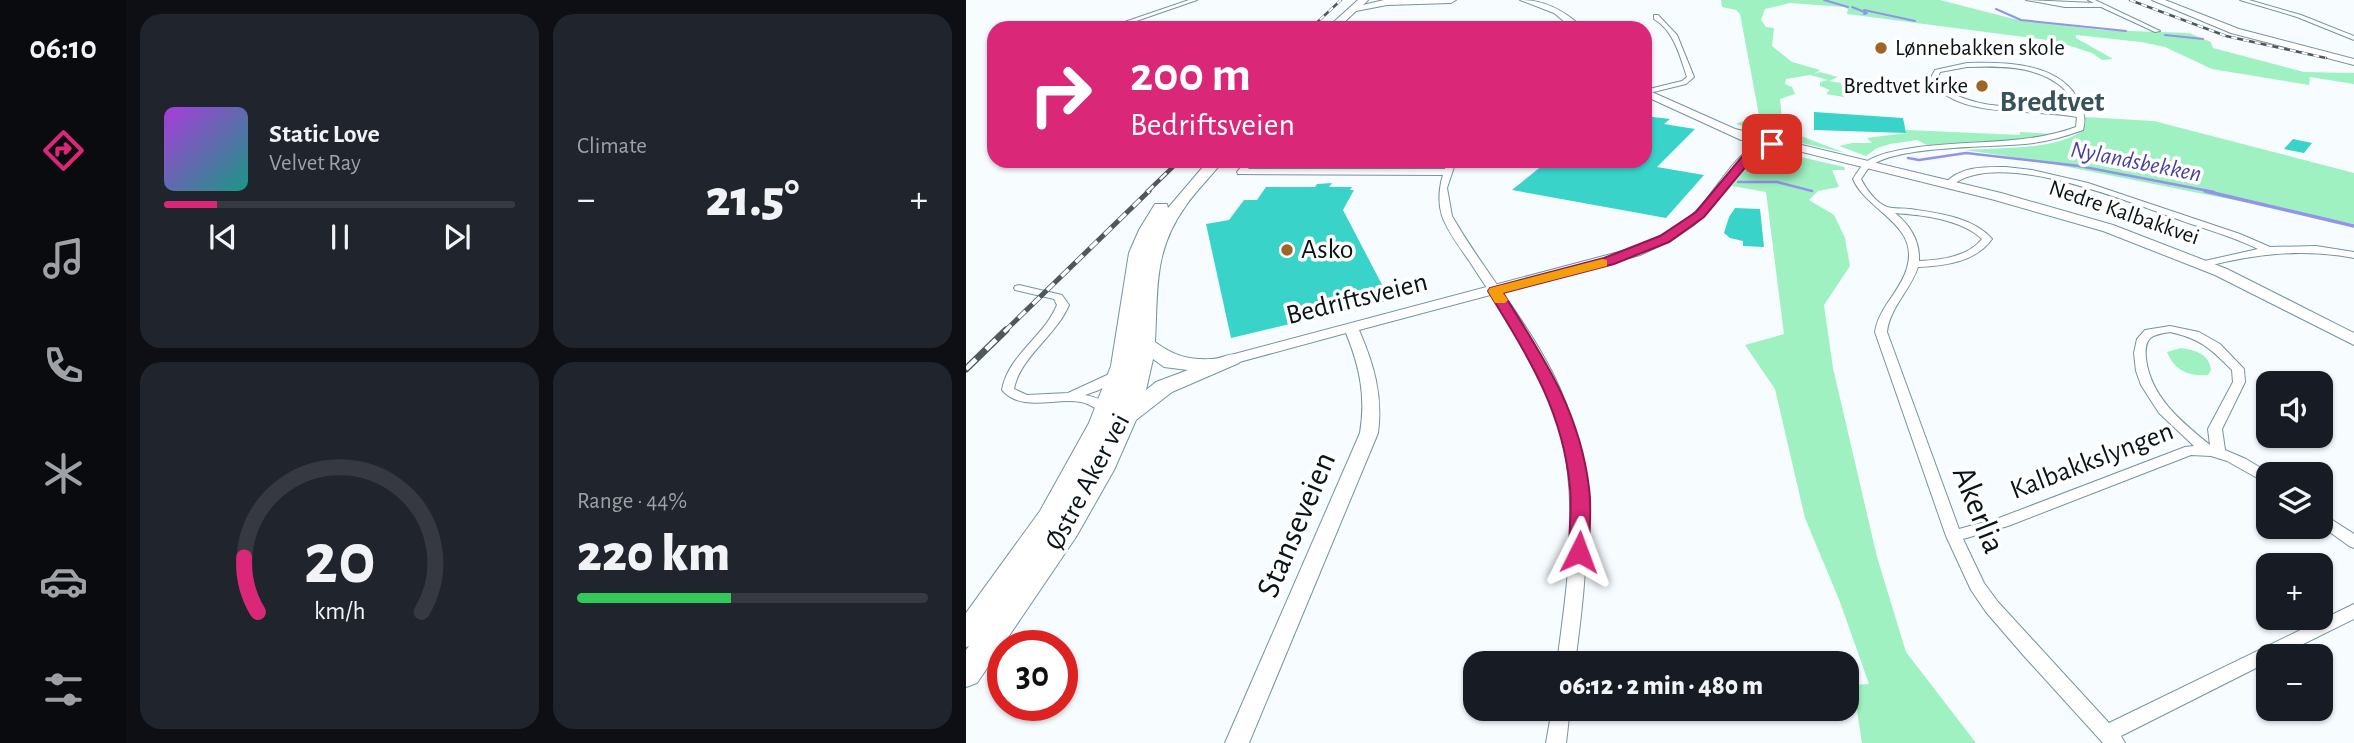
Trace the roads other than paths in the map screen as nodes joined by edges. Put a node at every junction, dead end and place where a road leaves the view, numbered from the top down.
1 (1194, 0) edge
2 (1371, 0) edge
3 (1451, 0) edge
4 (1524, 0) edge
5 (2029, 0) edge
6 (2091, 0) edge
7 (2157, 0) edge
8 (2166, 0) edge
9 (2243, 0) edge
10 (1361, 5) edge
11 (2101, 5) junction
12 (1657, 16) dead end
13 (1131, 21) edge
14 (1341, 21) edge
15 (1347, 21) edge
16 (1569, 21) edge
17 (2157, 31) dead end
18 (2354, 38) edge
19 (2287, 42) junction
20 (2354, 49) edge
21 (2354, 61) edge
22 (1652, 90) edge
23 (1652, 96) edge
24 (2080, 115) junction
25 (1768, 143) junction
26 (1866, 164) junction
27 (1197, 168) edge
28 (1210, 168) edge
29 (1245, 168) edge
30 (1292, 168) edge
31 (1344, 168) edge
32 (1449, 168) edge
33 (1342, 172) junction
34 (1448, 172) junction
35 (1289, 173) junction
36 (1948, 184) junction
37 (1888, 210) junction
38 (2266, 249) junction
39 (2354, 255) edge
40 (1914, 264) junction
41 (2204, 264) junction
42 (1019, 288) dead end
43 (1495, 291) junction
44 (1351, 328) junction
45 (2354, 340) edge
46 (1145, 344) junction
47 (1232, 359) junction
48 (1119, 373) junction
49 (1067, 396) junction
50 (1116, 413) junction
51 (2213, 452) junction
52 (2256, 470) edge
53 (2333, 527) edge
54 (1954, 536) junction
55 (2354, 542) edge
56 (2354, 611) edge
57 (966, 635) edge
58 (1567, 651) edge
59 (966, 674) edge
60 (1559, 721) edge
61 (2111, 738) edge
62 (1237, 743) edge
63 (1556, 743) edge

1 - 13 street
2 - 10 highway
3 - 10 highway
4 - 16 main road
5 - 11 street
6 - 11 street
7 - 21 highway
8 - 19 highway
9 - 18 street
10 - 14 highway
10 - 15 highway
11 - 17 street
12 - 22 street
19 - 20 highway
19 - 21 highway
23 - 25 main road, Nedre Kalbakkvei
24 - 24 street
24 - 26 street
25 - 26 main road, Nedre Kalbakkvei
25 - 43 street, Bedriftsveien
26 - 36 main road, Nedre Kalbakkvei
26 - 37 street
27 - 48 highway, Østre Aker vei
28 - 46 highway, Østre Aker vei
29 - 35 street
30 - 35 street
31 - 33 street
32 - 34 street
33 - 34 street
33 - 35 street
34 - 43 street
36 - 38 street
36 - 41 main road, Nedre Kalbakkvei
37 - 40 street
37 - 40 street
38 - 39 street
38 - 41 street
40 - 54 street, Akerlia
41 - 45 main road, Nedre Kalbakkvei
42 - 49 street
43 - 44 street, Bedriftsveien
43 - 58 street
44 - 47 street, Bedriftsveien
44 - 62 street, Stanseveien
46 - 47 highway
46 - 50 highway, Østre Aker vei
47 - 50 highway
48 - 49 street
48 - 50 highway, Østre Aker vei
49 - 50 street
50 - 57 highway, Østre Aker vei
50 - 59 highway, Østre Aker vei
51 - 51 street, Kalbakkslyngen
51 - 52 street
51 - 54 street, Kalbakkslyngen
53 - 55 street
54 - 61 street, Akerlia
56 - 61 street
60 - 63 street

